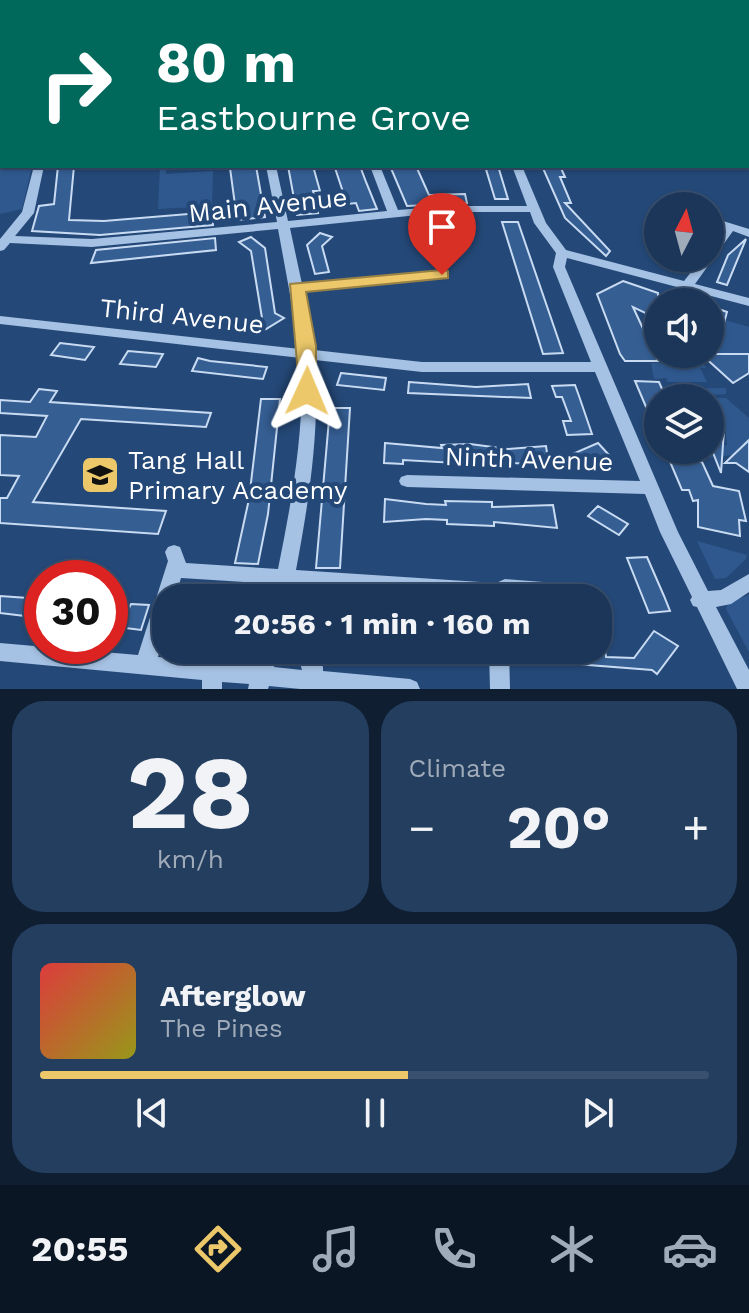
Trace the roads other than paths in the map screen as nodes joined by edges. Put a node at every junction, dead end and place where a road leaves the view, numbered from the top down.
1 (39, 168) edge
2 (271, 168) edge
3 (376, 168) edge
4 (518, 168) edge
5 (533, 209) junction
6 (394, 215) junction
7 (282, 225) junction
8 (724, 225) edge
9 (730, 227) junction
10 (749, 233) edge
11 (724, 235) edge
12 (6, 237) edge
13 (562, 253) junction
14 (697, 272) edge
15 (442, 275) dead end
16 (687, 286) junction
17 (296, 288) junction
18 (749, 302) edge
19 (0, 320) edge
20 (307, 354) junction
21 (598, 367) junction
22 (407, 481) dead end
23 (650, 488) junction
24 (287, 575) junction
25 (749, 582) edge
26 (285, 584) edge
27 (382, 584) edge
28 (700, 600) junction
29 (0, 652) edge
30 (312, 664) edge
31 (499, 664) edge
32 (145, 665) junction
33 (212, 680) edge
34 (260, 683) edge
35 (311, 685) edge
36 (410, 689) edge
37 (500, 689) edge
38 (748, 689) edge

1 - 12 street
2 - 7 street
3 - 6 street
4 - 5 street
5 - 6 street, Main Avenue
5 - 13 street
6 - 7 street, Main Avenue
7 - 12 street, Main Avenue
7 - 17 street
8 - 9 street
9 - 10 street
9 - 11 street
13 - 16 street
13 - 21 street
14 - 16 street
15 - 17 street
16 - 18 street
17 - 20 street
19 - 20 street, Third Avenue
20 - 21 street, Third Avenue
20 - 24 street
21 - 23 street
22 - 23 street, Ninth Avenue
23 - 28 street
24 - 26 street
24 - 27 street
24 - 32 street
25 - 28 street
28 - 38 street
29 - 32 street
30 - 35 street
31 - 37 street
32 - 33 street
33 - 34 street
34 - 35 street
35 - 36 street

